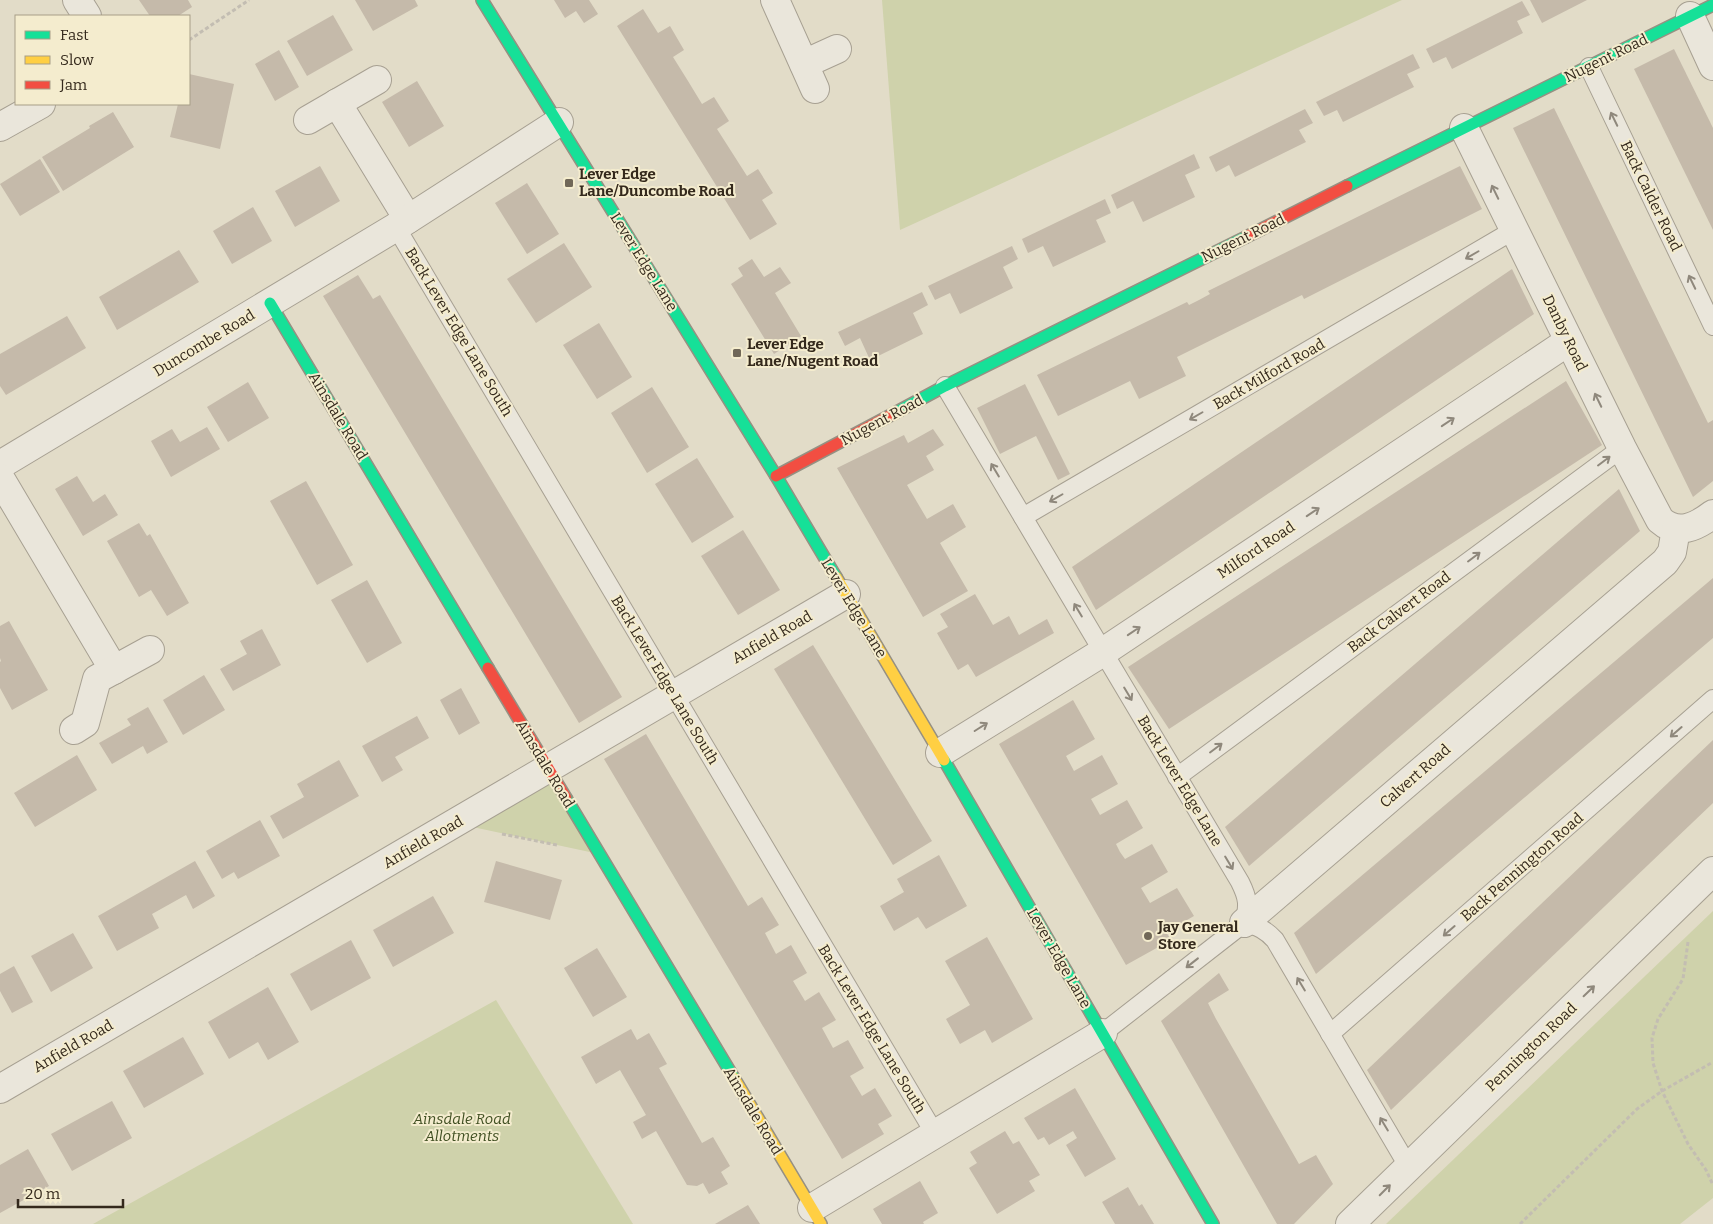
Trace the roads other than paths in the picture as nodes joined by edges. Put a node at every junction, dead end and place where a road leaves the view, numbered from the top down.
1 (77, 0) edge
2 (482, 0) edge
3 (775, 0) edge
4 (1706, 7) edge
5 (86, 15) edge
6 (837, 50) dead end
7 (804, 64) junction
8 (1713, 66) edge
9 (1589, 67) junction
10 (377, 80) dead end
11 (815, 89) dead end
12 (337, 103) junction
13 (39, 105) edge
14 (308, 120) dead end
15 (558, 122) junction
16 (0, 127) edge
17 (1464, 128) junction
18 (402, 223) junction
19 (1514, 230) junction
20 (270, 303) junction
21 (1713, 326) edge
22 (1570, 341) junction
23 (945, 386) junction
24 (1622, 448) junction
25 (0, 465) edge
26 (776, 476) junction
27 (0, 478) edge
28 (1713, 514) edge
29 (1023, 518) junction
30 (1676, 529) junction
31 (846, 594) junction
32 (150, 650) dead end
33 (1103, 652) junction
34 (114, 670) junction
35 (674, 694) junction
36 (1713, 700) edge
37 (74, 730) dead end
38 (940, 753) junction
39 (548, 768) junction
40 (1177, 777) junction
41 (1713, 871) edge
42 (1244, 923) junction
43 (1103, 1033) junction
44 (1330, 1034) junction
45 (0, 1089) edge
46 (935, 1134) junction
47 (1408, 1166) junction
48 (816, 1216) edge
49 (1213, 1224) edge
50 (1350, 1224) edge

1 - 5 street
2 - 15 street, Lever Edge Lane
3 - 7 street
4 - 8 street
4 - 9 street, Nugent Road
6 - 7 street
7 - 11 street
9 - 17 street, Nugent Road
21 -> 9 lane, Back Calder Road
10 - 12 street
12 - 14 street
12 - 18 street
13 - 16 street
15 - 18 street, Duncombe Road
15 - 26 street, Lever Edge Lane
19 -> 17 street, Danby Road
17 - 23 street, Nugent Road
18 - 20 street, Duncombe Road
18 - 35 lane, Back Lever Edge Lane South
19 - 22 street, Danby Road
19 -> 29 lane, Back Milford Road
20 - 25 street, Duncombe Road
20 - 39 street, Ainsdale Road
24 -> 22 street, Danby Road
33 -> 22 street, Milford Road
23 - 26 street, Nugent Road
29 -> 23 lane, Back Lever Edge Lane
24 - 30 street, Danby Road
40 -> 24 lane, Back Calvert Road
26 - 31 street, Lever Edge Lane
27 - 34 street
28 - 30 street
33 -> 29 lane, Back Lever Edge Lane
30 - 42 street, Calvert Road
31 - 35 street, Anfield Road
31 - 38 street, Lever Edge Lane
32 - 34 street
38 -> 33 street, Milford Road
33 -> 40 lane, Back Lever Edge Lane
34 - 37 street
35 - 39 street, Anfield Road
35 - 46 lane, Back Lever Edge Lane South
36 -> 44 lane, Back Pennington Road
38 - 43 street, Lever Edge Lane
39 - 45 street, Anfield Road
39 - 48 street, Ainsdale Road
40 -> 42 lane, Back Lever Edge Lane
47 -> 41 street, Pennington Road
42 -> 43 lane, Calvert Road
44 -> 42 lane
43 - 46 street
43 - 49 street, Lever Edge Lane
47 -> 44 lane
46 - 48 street
50 -> 47 street, Pennington Road

